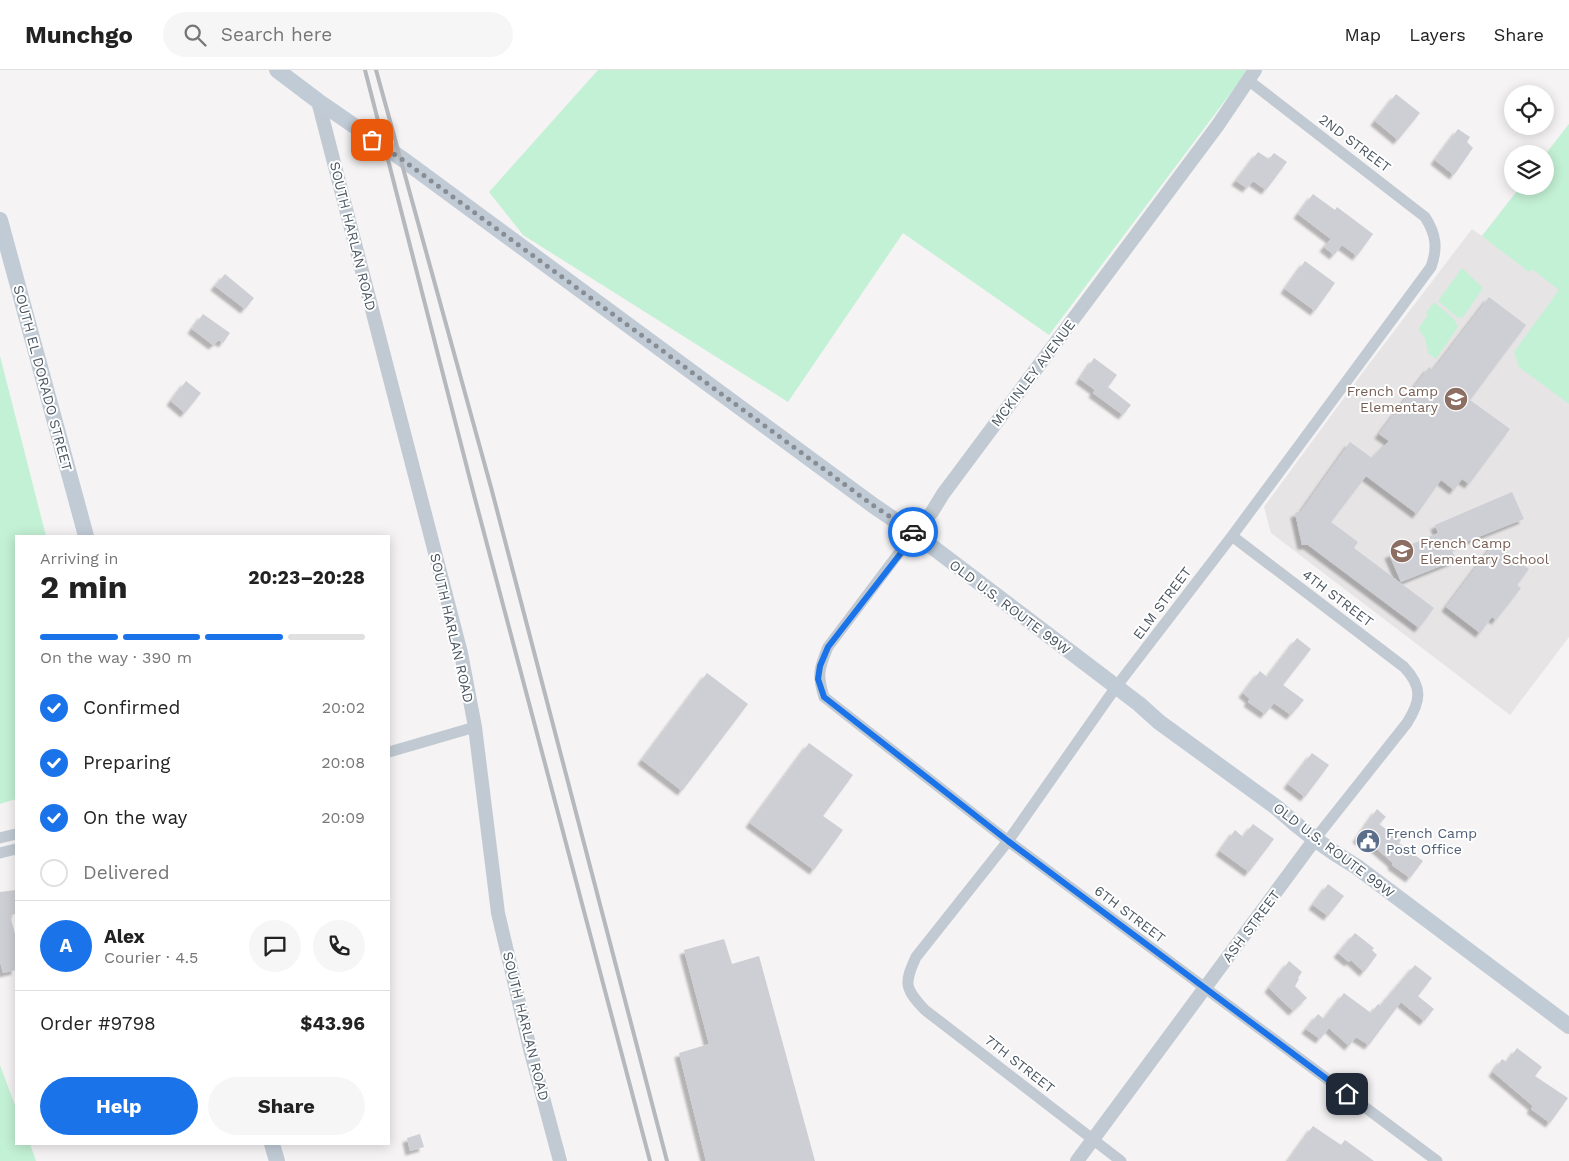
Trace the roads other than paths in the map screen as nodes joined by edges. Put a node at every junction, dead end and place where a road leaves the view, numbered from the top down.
1 (277, 70) edge
2 (1252, 75) edge
3 (318, 101) junction
4 (0, 220) edge
5 (1435, 238) joint
6 (914, 533) junction
7 (86, 535) edge
8 (1232, 536) junction
9 (818, 679) joint
10 (1116, 687) junction
11 (1418, 689) joint
12 (475, 727) junction
13 (390, 752) edge
14 (15, 834) edge
15 (0, 838) edge
16 (1008, 841) junction
17 (1318, 841) junction
18 (15, 849) edge
19 (0, 853) edge
20 (908, 985) joint
21 (1208, 991) junction
22 (1569, 1026) edge
23 (1096, 1142) junction
24 (272, 1145) edge
25 (277, 1161) edge
26 (560, 1161) edge
27 (1077, 1161) edge
28 (1086, 1161) edge
29 (1121, 1161) edge
30 (1437, 1161) edge

1 - 3 main road, OLD U.S. ROUTE 99W
2 - 5 street, 2ND STREET
2 - 6 street, MCKINLEY AVENUE
3 - 6 main road, OLD U.S. ROUTE 99W
3 - 12 street, SOUTH HARLAN ROAD
4 - 7 main road, SOUTH EL DORADO STREET
5 - 8 street, ELM STREET
6 - 9 street, MCKINLEY AVENUE
6 - 10 main road, OLD U.S. ROUTE 99W
8 - 10 street, ELM STREET
8 - 11 street, 4TH STREET
9 - 16 street, 6TH STREET
10 - 16 street, ELM STREET
10 - 17 main road, OLD U.S. ROUTE 99W
11 - 17 street, ASH STREET
12 - 13 street
12 - 26 street, SOUTH HARLAN ROAD
14 - 15 street
16 - 20 street, ELM STREET
16 - 21 street, 6TH STREET
17 - 21 street, ASH STREET
17 - 22 main road, OLD U.S. ROUTE 99W
18 - 19 street
20 - 23 street, 7TH STREET
21 - 23 street, ASH STREET
21 - 30 street, 6TH STREET
23 - 27 street, ASH STREET
23 - 28 street, ASH STREET
23 - 29 street, 7TH STREET
24 - 25 main road

